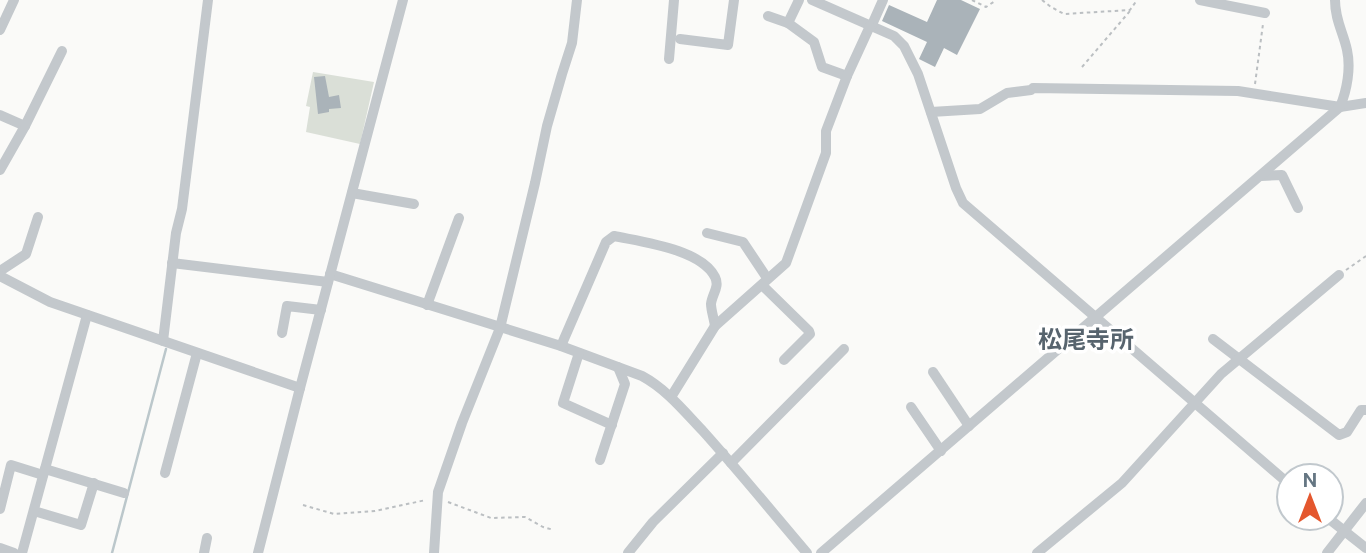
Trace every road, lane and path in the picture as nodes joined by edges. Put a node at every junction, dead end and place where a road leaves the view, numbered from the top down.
1 (14, 0) edge
2 (208, 0) edge
3 (403, 0) edge
4 (577, 0) edge
5 (674, 0) edge
6 (734, 0) edge
7 (799, 0) edge
8 (812, 0) edge
9 (883, 0) edge
10 (972, 0) edge
11 (1042, 0) edge
12 (1137, 0) edge
13 (1200, 0) edge
14 (1335, 0) edge
15 (995, 1) edge
16 (1130, 10) junction
17 (1265, 13) joint
18 (768, 16) dead end
19 (788, 23) junction
20 (870, 26) junction
21 (0, 30) edge
22 (680, 39) dead end
23 (62, 51) dead end
24 (669, 59) dead end
25 (1082, 67) dead end
26 (847, 76) junction
27 (1254, 92) junction
28 (1366, 103) edge
29 (1340, 107) junction
30 (931, 112) junction
31 (0, 115) edge
32 (25, 126) junction
33 (0, 170) edge
34 (1260, 176) junction
35 (352, 193) junction
36 (414, 204) dead end
37 (1298, 208) dead end
38 (38, 217) dead end
39 (459, 218) dead end
40 (707, 233) dead end
41 (1366, 256) edge
42 (172, 264) junction
43 (0, 271) edge
44 (1339, 275) joint
45 (0, 276) edge
46 (329, 278) junction
47 (764, 281) junction
48 (427, 305) junction
49 (321, 310) junction
50 (87, 315) junction
51 (1097, 317) junction
52 (715, 326) junction
53 (500, 328) junction
54 (282, 333) dead end
55 (1213, 340) dead end
56 (163, 341) junction
57 (561, 346) junction
58 (845, 349) dead end
59 (197, 353) junction
60 (579, 353) junction
61 (784, 360) dead end
62 (1238, 360) junction
63 (618, 367) junction
64 (933, 372) dead end
65 (300, 388) junction
66 (671, 397) junction
67 (1194, 404) junction
68 (911, 407) dead end
69 (1366, 410) edge
70 (612, 425) junction
71 (969, 426) junction
72 (941, 451) junction
73 (723, 453) junction
74 (600, 460) dead end
75 (731, 463) junction
76 (44, 472) junction
77 (1275, 472) edge
78 (165, 473) dead end
79 (94, 483) junction
80 (124, 493) dead end
81 (438, 498) junction
82 (1366, 503) edge
83 (303, 505) dead end
84 (0, 509) edge
85 (34, 511) junction
86 (554, 530) dead end
87 (1345, 530) edge
88 (1343, 532) edge
89 (1345, 532) edge
90 (207, 538) dead end
91 (0, 548) edge
92 (1366, 548) edge
93 (14, 553) edge
94 (22, 553) edge
95 (204, 553) edge
96 (258, 553) edge
97 (434, 553) edge
98 (628, 553) edge
99 (807, 553) edge
100 (821, 553) edge
101 (1037, 553) edge
102 (1327, 553) edge

1 - 21 street
2 - 42 street
3 - 35 street
4 - 53 street
5 - 24 street
6 - 22 street
7 - 19 street
8 - 20 street
9 - 20 street
10 - 15 path
11 - 16 path
12 - 16 path
13 - 17 street
14 - 29 street
16 - 25 path
17 - 27 path
18 - 19 street
19 - 26 street
20 - 26 street
20 - 30 street
23 - 32 street
26 - 47 street
27 - 29 street
27 - 30 street
28 - 29 street
29 - 34 street
30 - 51 street
31 - 32 street
32 - 33 street
34 - 37 street
34 - 51 street
35 - 36 street
35 - 46 street
38 - 43 street
39 - 48 street
40 - 47 street
41 - 44 path
42 - 46 street
42 - 56 street
44 - 62 street
45 - 50 street
46 - 48 street
46 - 49 street
47 - 52 street
47 - 61 street
48 - 53 street
49 - 54 street
49 - 65 street
50 - 56 street
50 - 76 street
51 - 67 street
51 - 71 street
52 - 57 street
52 - 66 street
53 - 57 street
53 - 81 street
55 - 62 street
56 - 59 street
57 - 60 street
58 - 75 street
59 - 65 street
59 - 78 street
60 - 63 street
60 - 70 street
62 - 67 street
62 - 69 street
63 - 66 street
63 - 70 street
64 - 71 street
65 - 96 street
66 - 73 street
67 - 77 street
67 - 101 street
68 - 72 street
70 - 74 street
71 - 72 street
72 - 100 street
73 - 75 street
73 - 98 street
75 - 99 street
76 - 79 street
76 - 84 street
76 - 85 street
79 - 80 street
79 - 85 street
81 - 83 path
81 - 86 path
81 - 97 street
82 - 87 street
85 - 94 street
88 - 102 street
89 - 92 street
90 - 95 street
91 - 93 street

